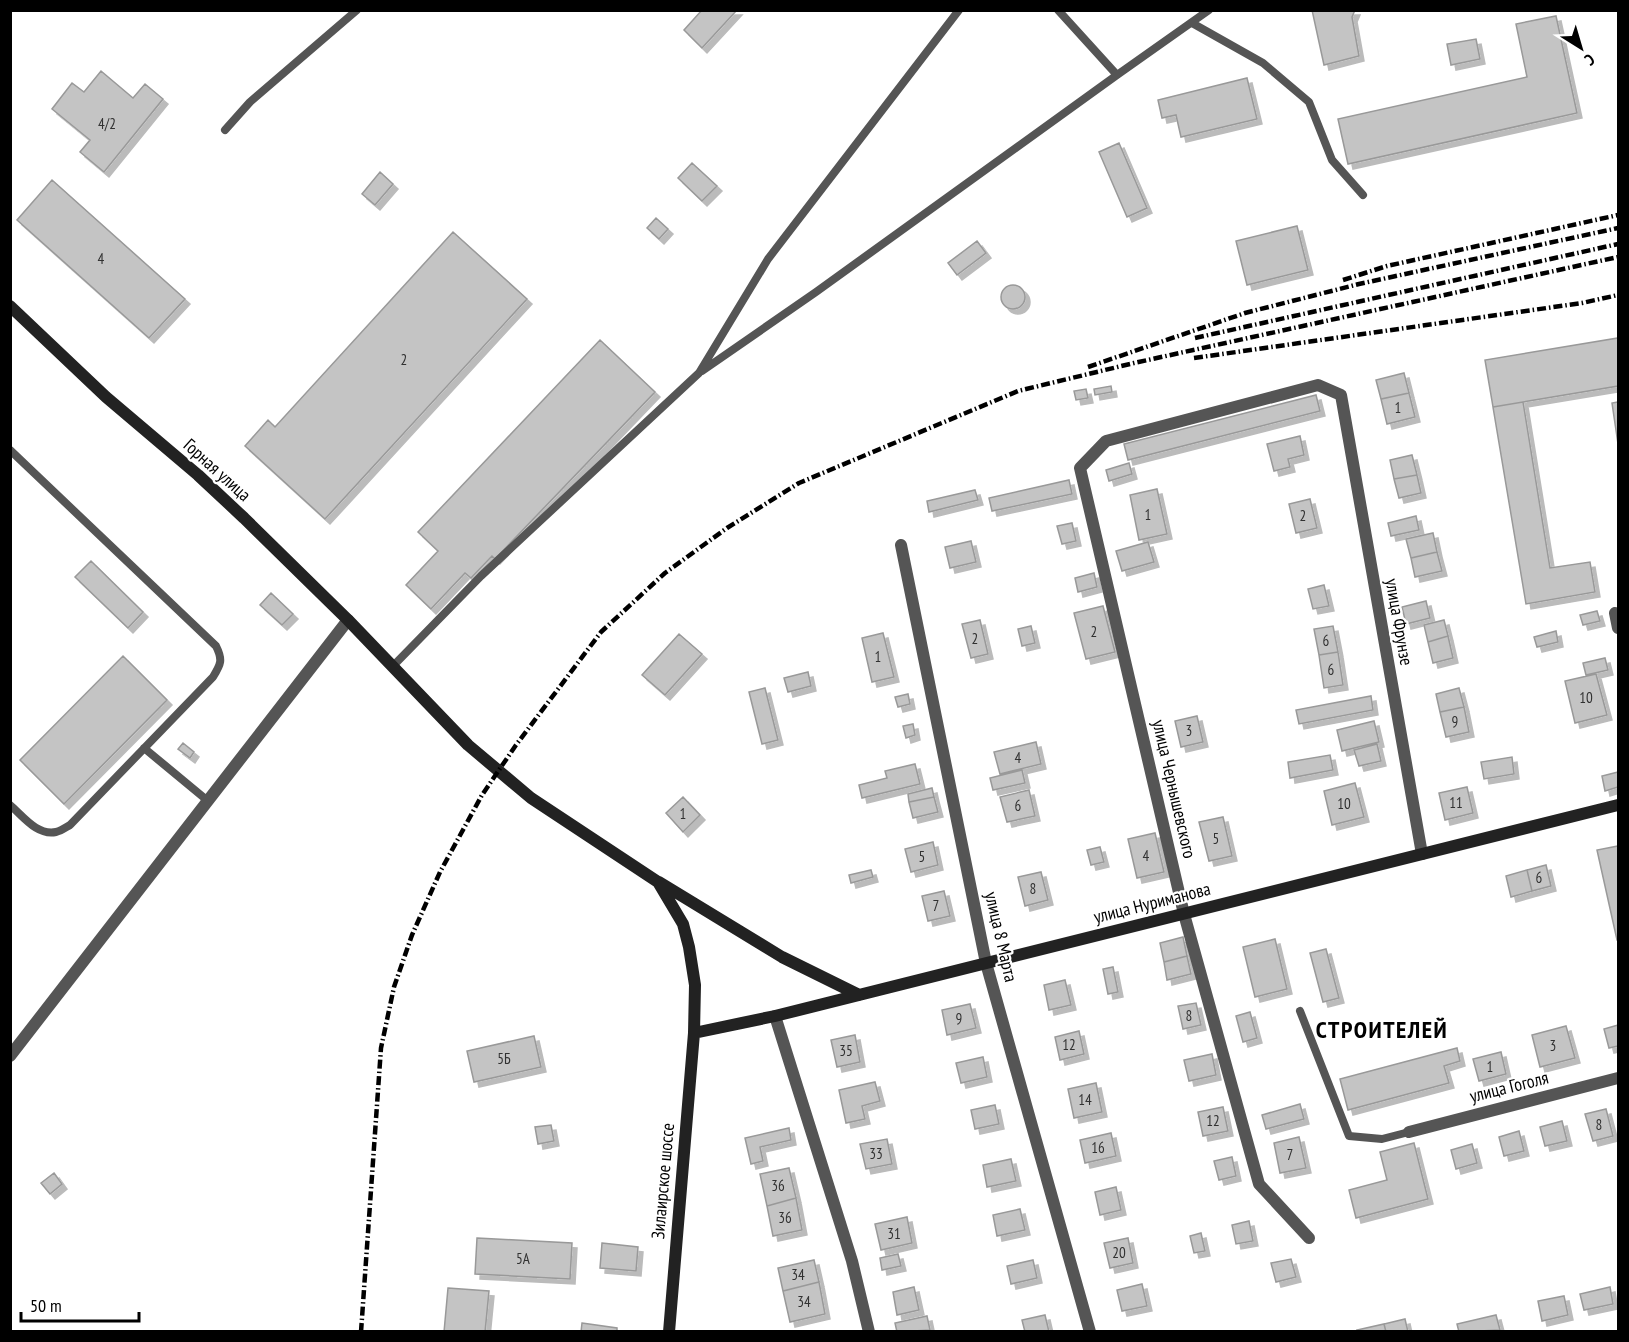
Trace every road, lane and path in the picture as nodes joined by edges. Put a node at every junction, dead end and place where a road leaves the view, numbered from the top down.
1 (357, 10) edge
2 (959, 10) edge
3 (1058, 10) edge
4 (1209, 10) edge
5 (1192, 23) junction
6 (1117, 75) junction
7 (225, 130) dead end
8 (1363, 195) dead end
9 (10, 306) edge
10 (699, 373) junction
11 (1341, 395) joint
12 (10, 450) edge
13 (901, 545) dead end
14 (1615, 613) dead end
15 (348, 620) junction
16 (1618, 628) edge
17 (393, 666) junction
18 (144, 748) junction
19 (208, 801) junction
20 (10, 805) edge
21 (1618, 805) edge
22 (1422, 854) junction
23 (658, 882) junction
24 (1184, 914) junction
25 (986, 963) junction
26 (859, 995) junction
27 (1300, 1011) dead end
28 (775, 1016) junction
29 (694, 1033) junction
30 (10, 1056) edge
31 (1618, 1078) edge
32 (1409, 1132) joint
33 (1309, 1238) dead end
34 (669, 1332) edge
35 (869, 1332) edge
36 (1090, 1332) edge

1 - 7 lane
2 - 10 lane
3 - 6 lane
4 - 5 lane
5 - 6 lane
5 - 8 lane
6 - 10 lane
9 - 15 main road, Горная улица
10 - 17 lane
11 - 22 street, улица Фрунзе
11 - 24 street, улица Чернышевского
12 - 18 lane
13 - 25 street, улица 8 Марта
14 - 16 street
15 - 17 main road, Горная улица
15 - 19 street
17 - 23 main road, Горная улица
18 - 19 lane
18 - 20 lane
19 - 30 street
21 - 22 main road, улица Нуриманова
22 - 24 main road, улица Нуриманова
23 - 26 main road, Горная улица
23 - 29 main road, Зилаирское шоссе
24 - 25 main road, улица Нуриманова
24 - 33 street, улица Чернышевского
25 - 26 main road, улица Нуриманова
25 - 36 street, улица 8 Марта
26 - 28 main road, улица Нуриманова
27 - 32 lane
28 - 29 main road, улица Нуриманова
28 - 35 street
29 - 34 main road, Зилаирское шоссе
31 - 32 street, улица Гоголя

